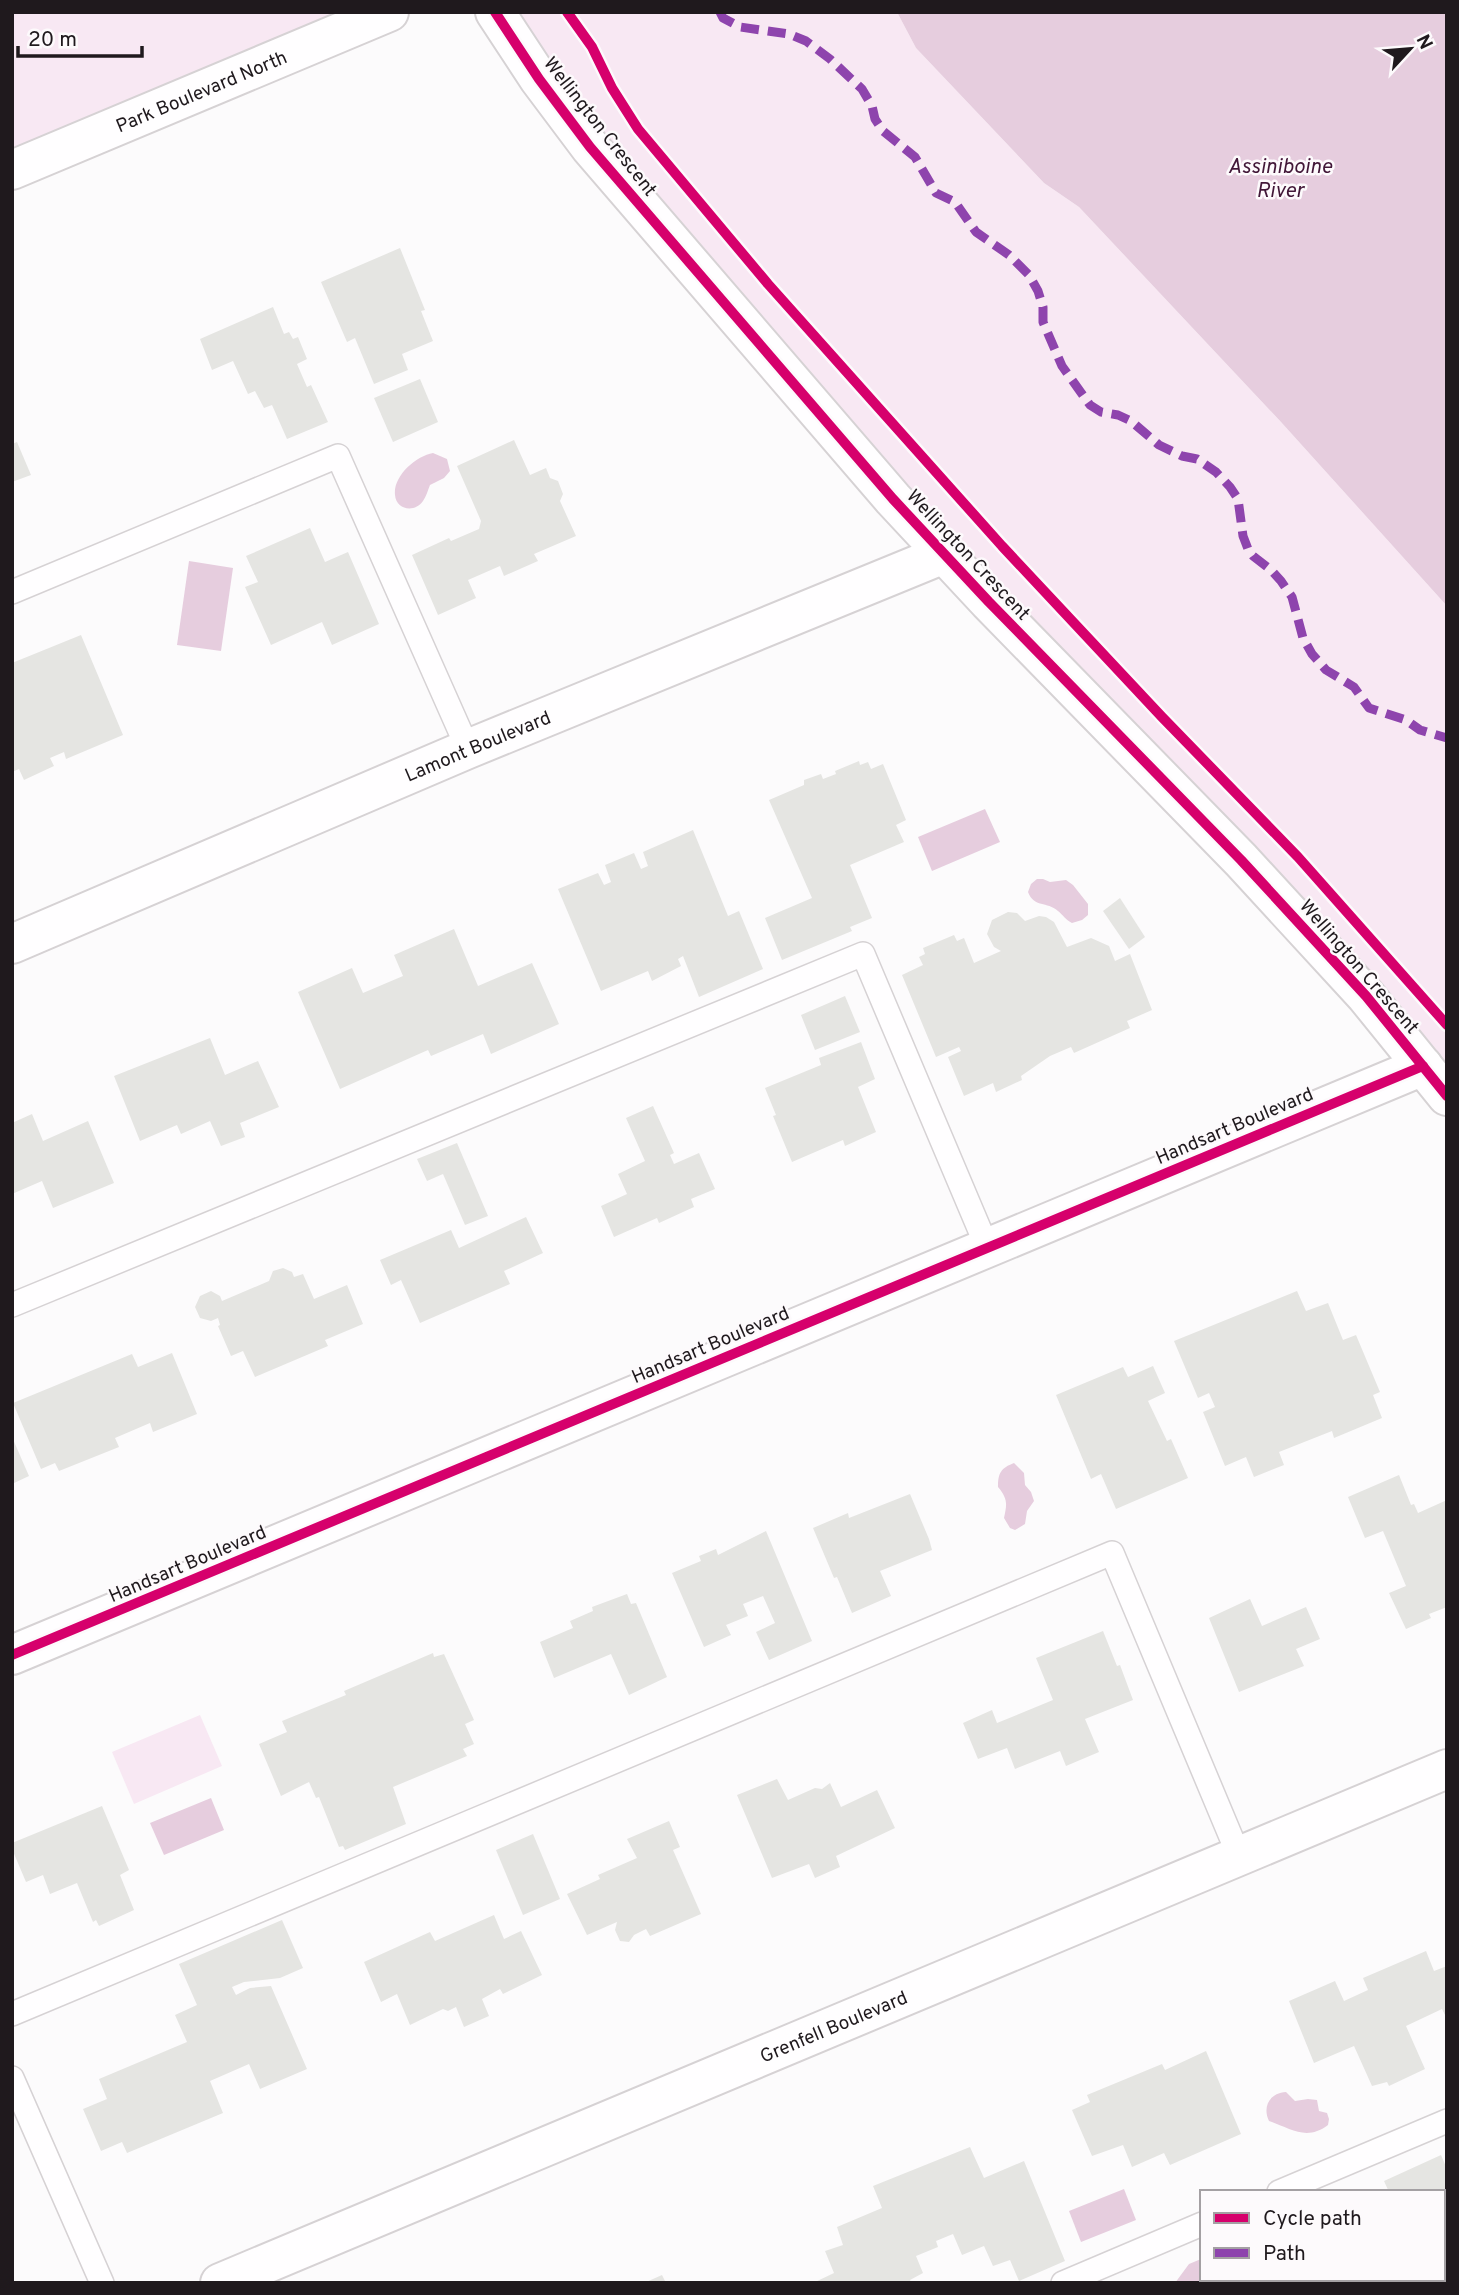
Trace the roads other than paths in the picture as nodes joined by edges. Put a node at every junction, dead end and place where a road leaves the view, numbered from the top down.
1 (389, 12) edge
2 (495, 12) edge
3 (12, 170) edge
4 (944, 554) junction
5 (12, 592) edge
6 (468, 749) junction
7 (12, 944) edge
8 (1423, 1066) junction
9 (1447, 1096) edge
10 (987, 1247) junction
11 (12, 1306) edge
12 (12, 1655) edge
13 (1447, 1769) edge
14 (1239, 1856) junction
15 (12, 2014) edge
16 (12, 2078) edge
17 (1447, 2121) edge
18 (1284, 2190) edge
19 (1200, 2225) edge
20 (102, 2283) edge
21 (220, 2283) edge
22 (1063, 2283) edge

1 - 3 street, Park Boulevard North
2 - 4 street, Wellington Crescent
4 - 6 street, Lamont Boulevard
4 - 8 street, Wellington Crescent
5 - 6 lane
6 - 7 street, Lamont Boulevard
8 - 9 street, Wellington Crescent
8 - 10 street, Handsart Boulevard
10 - 11 lane
10 - 12 street, Handsart Boulevard
13 - 14 street, Grenfell Boulevard
14 - 15 lane
14 - 21 street, Grenfell Boulevard
16 - 20 lane
17 - 18 lane
19 - 22 lane

